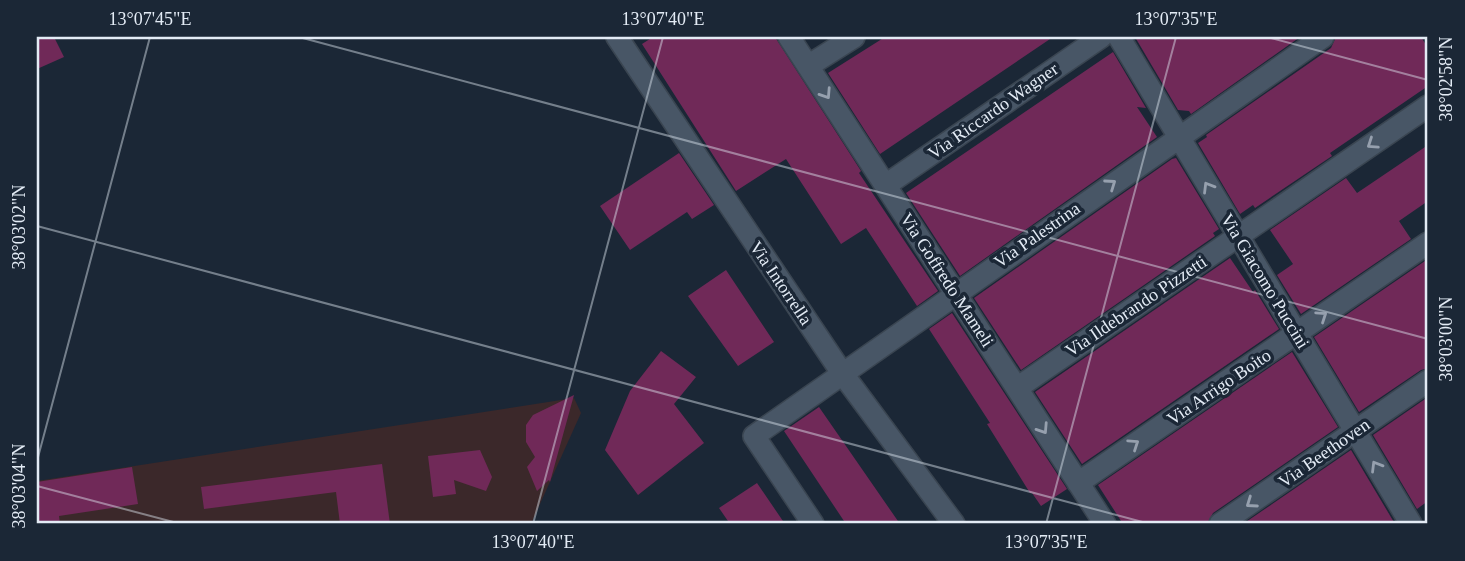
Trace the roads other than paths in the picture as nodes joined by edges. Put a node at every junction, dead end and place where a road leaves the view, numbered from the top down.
1 (617, 37) edge
2 (789, 37) edge
3 (854, 37) edge
4 (1101, 37) edge
5 (1119, 37) edge
6 (1323, 37) edge
7 (808, 66) junction
8 (1428, 106) edge
9 (1178, 137) junction
10 (886, 185) junction
11 (1238, 236) junction
12 (1428, 243) edge
13 (955, 293) junction
14 (1296, 333) junction
15 (842, 373) junction
16 (1428, 381) edge
17 (1017, 388) junction
18 (1355, 432) junction
19 (1078, 483) junction
20 (1428, 519) edge
21 (813, 524) edge
22 (954, 524) edge
23 (1105, 524) edge
24 (1220, 524) edge
25 (1411, 524) edge
26 (1421, 524) edge

1 - 15 street, Via Intorrella
2 - 7 street, Via Goffredo Mameli
3 - 7 street
4 - 10 street, Via Riccardo Wagner
5 - 9 street, Via Giacomo Puccini
6 - 9 street, Via Palestrina
7 -> 10 street, Via Goffredo Mameli
8 -> 11 street, Via Ildebrando Pizzetti
11 -> 9 street, Via Giacomo Puccini
13 -> 9 street, Via Palestrina
10 - 13 street, Via Goffredo Mameli
11 - 14 street, Via Giacomo Puccini
11 - 17 street, Via Ildebrando Pizzetti
14 -> 12 street, Via Arrigo Boito
13 - 15 street, Via Palestrina
13 - 17 street, Via Goffredo Mameli
14 - 18 street, Via Giacomo Puccini
19 -> 14 street, Via Arrigo Boito
15 - 21 street, Via Palestrina
15 - 22 street, Via Intorrella
16 - 18 street, Via Beethoven
17 -> 19 street, Via Goffredo Mameli
18 -> 24 street, Via Beethoven
25 -> 18 street, Via Giacomo Puccini
19 - 23 street, Via Goffredo Mameli
20 - 26 street

